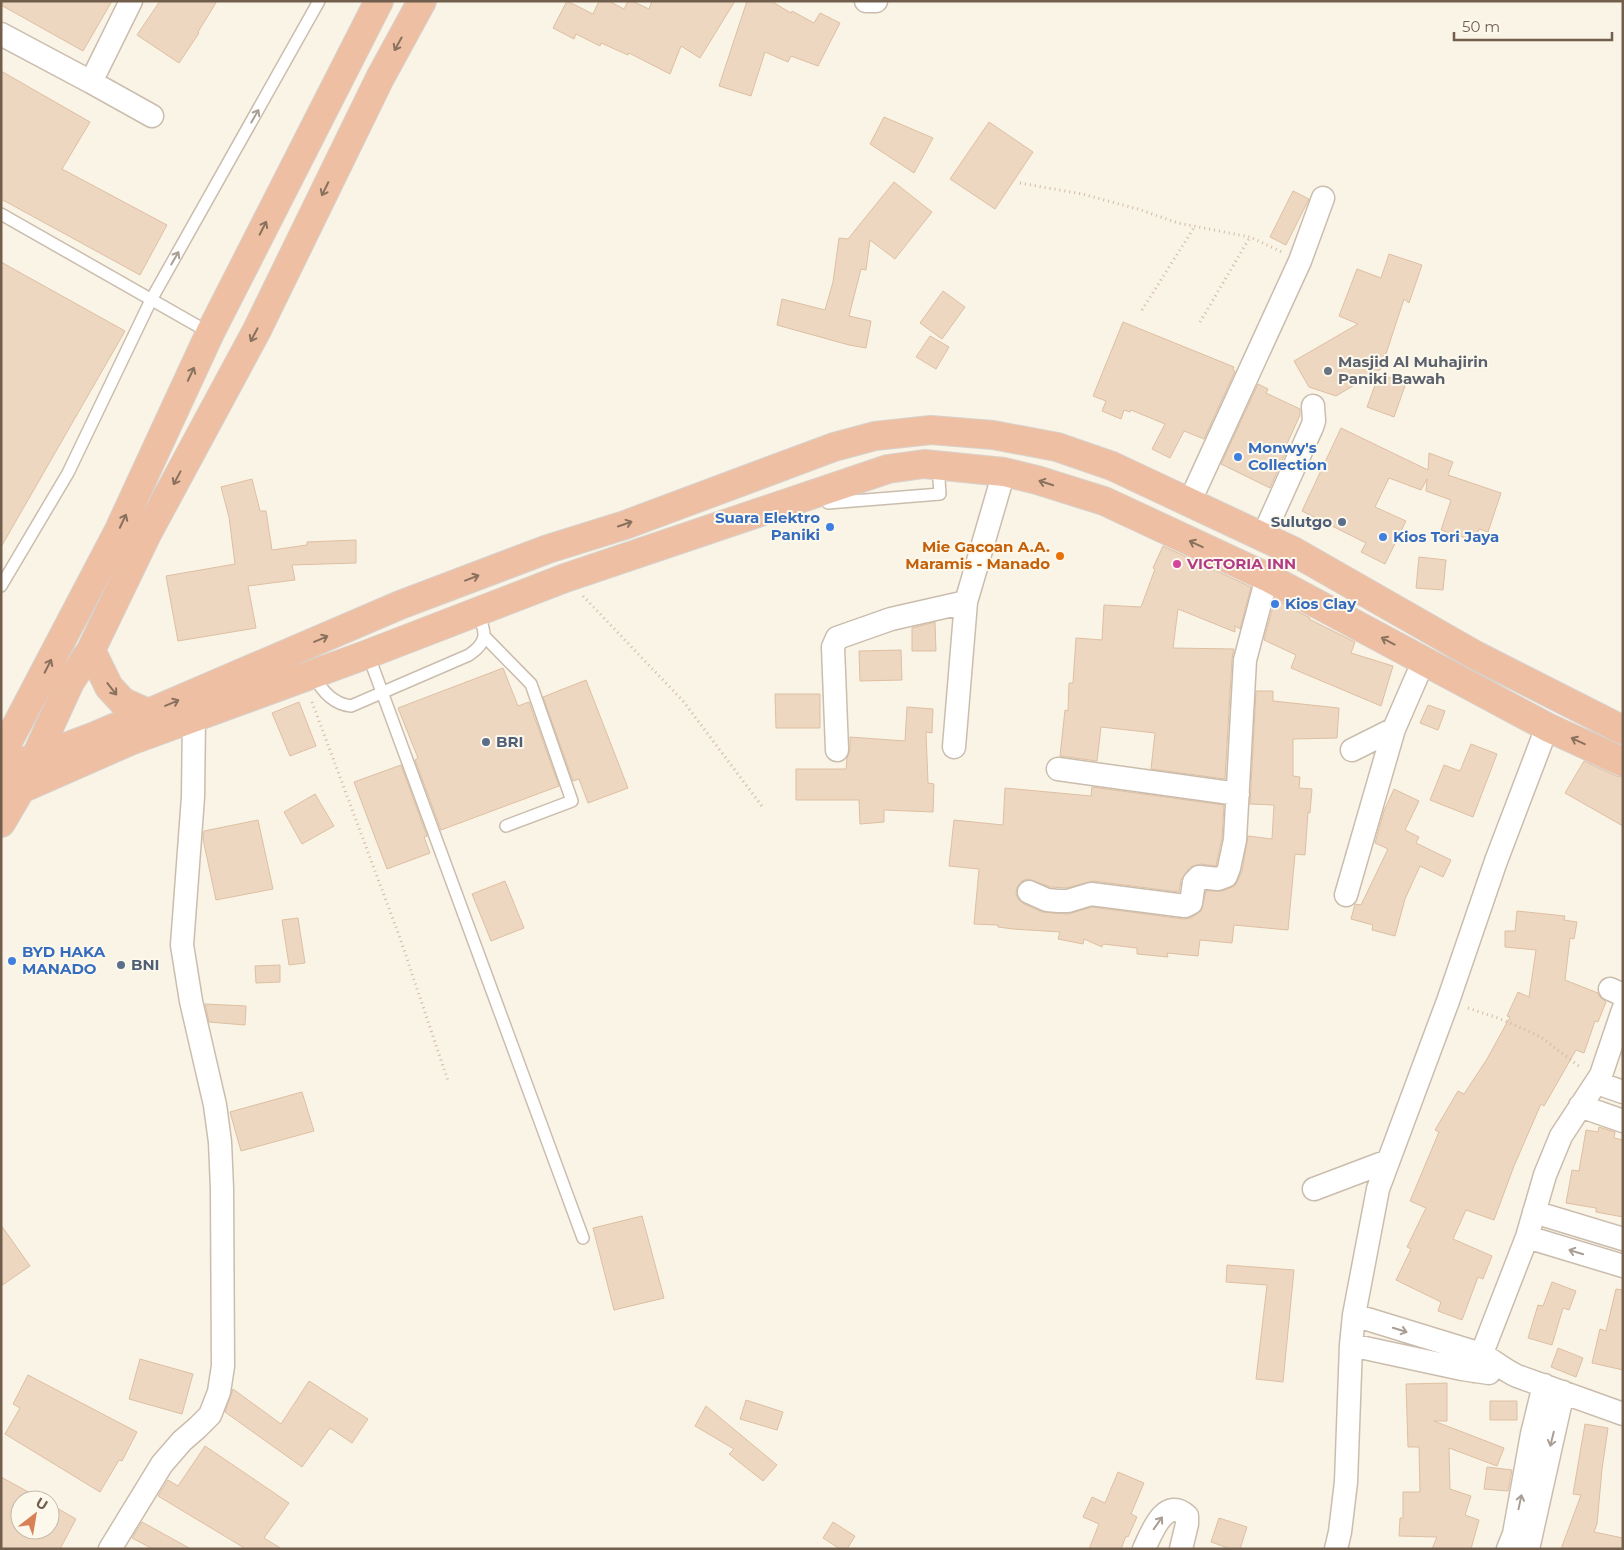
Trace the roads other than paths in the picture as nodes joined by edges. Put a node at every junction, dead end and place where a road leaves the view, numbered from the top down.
1 (131, 1) edge
2 (318, 1) edge
3 (378, 1) edge
4 (422, 1) edge
5 (866, 1) edge
6 (876, 1) edge
7 (1, 34) edge
8 (91, 82) junction
9 (152, 116) dead end
10 (1323, 198) dead end
11 (1, 214) edge
12 (151, 300) junction
13 (210, 333) junction
14 (1314, 406) dead end
15 (938, 466) junction
16 (1004, 472) junction
17 (1190, 501) junction
18 (828, 504) dead end
19 (1263, 536) junction
20 (1267, 577) junction
21 (1, 586) edge
22 (966, 602) junction
23 (481, 624) junction
24 (91, 650) junction
25 (368, 654) junction
26 (1424, 660) junction
27 (308, 676) junction
28 (35, 692) junction
29 (382, 692) junction
30 (148, 713) junction
31 (194, 718) junction
32 (1, 722) edge
33 (1547, 727) junction
34 (1394, 730) junction
35 (1623, 730) edge
36 (954, 747) dead end
37 (837, 750) dead end
38 (1352, 750) dead end
39 (1, 756) edge
40 (34, 759) junction
41 (1623, 762) edge
42 (1, 766) edge
43 (1058, 769) dead end
44 (11, 792) edge
45 (1238, 794) junction
46 (1, 822) edge
47 (506, 826) dead end
48 (1028, 892) dead end
49 (1346, 895) dead end
50 (1623, 1010) edge
51 (1597, 1084) junction
52 (1623, 1092) edge
53 (1580, 1106) junction
54 (1623, 1121) edge
55 (1388, 1161) junction
56 (1314, 1189) dead end
57 (1534, 1212) junction
58 (1527, 1237) junction
59 (583, 1238) dead end
60 (1623, 1240) edge
61 (1623, 1266) edge
62 (1354, 1315) junction
63 (1350, 1345) junction
64 (1478, 1362) junction
65 (1554, 1388) junction
66 (1623, 1414) edge
67 (110, 1549) edge
68 (1144, 1549) edge
69 (1181, 1549) edge
70 (1336, 1549) edge
71 (1508, 1549) edge
72 (1528, 1549) edge

1 - 8 street
12 -> 2 lane
13 -> 3 highway
4 -> 24 highway
5 - 6 street
7 - 8 street
8 - 9 street
10 - 17 street
11 - 12 lane
12 - 13 lane
12 - 21 lane
28 -> 13 highway
14 - 19 street
15 - 16 highway
15 - 18 lane
15 - 23 highway
20 -> 16 highway
16 - 22 street
17 - 19 highway
30 -> 17 highway
19 - 35 highway
26 -> 20 highway
20 - 45 street
22 - 36 street
22 - 37 street
23 - 25 highway
23 - 29 lane
23 - 47 lane
24 -> 30 highway
24 - 40 highway
25 - 27 highway
25 - 29 lane
26 - 33 highway
26 - 34 street
27 - 29 lane
27 - 31 highway
28 - 32 highway
28 - 39 highway
29 - 59 lane
30 - 40 highway
31 - 44 highway
31 - 67 street
41 -> 33 highway
33 - 55 street
34 - 38 street
34 - 49 street
40 - 42 highway
40 - 44 highway
43 - 45 street
44 - 46 highway
45 - 48 street
50 - 51 street
51 - 52 street
51 - 53 street
53 - 54 street
53 - 57 street
55 - 56 street
55 - 62 street
57 - 58 street
57 - 60 street
61 -> 58 street
58 - 64 street
62 - 63 street
62 -> 64 street
63 - 64 street
63 - 70 street
64 - 65 street
65 - 66 street
71 -> 65 street
65 -> 72 street
68 -> 69 street

